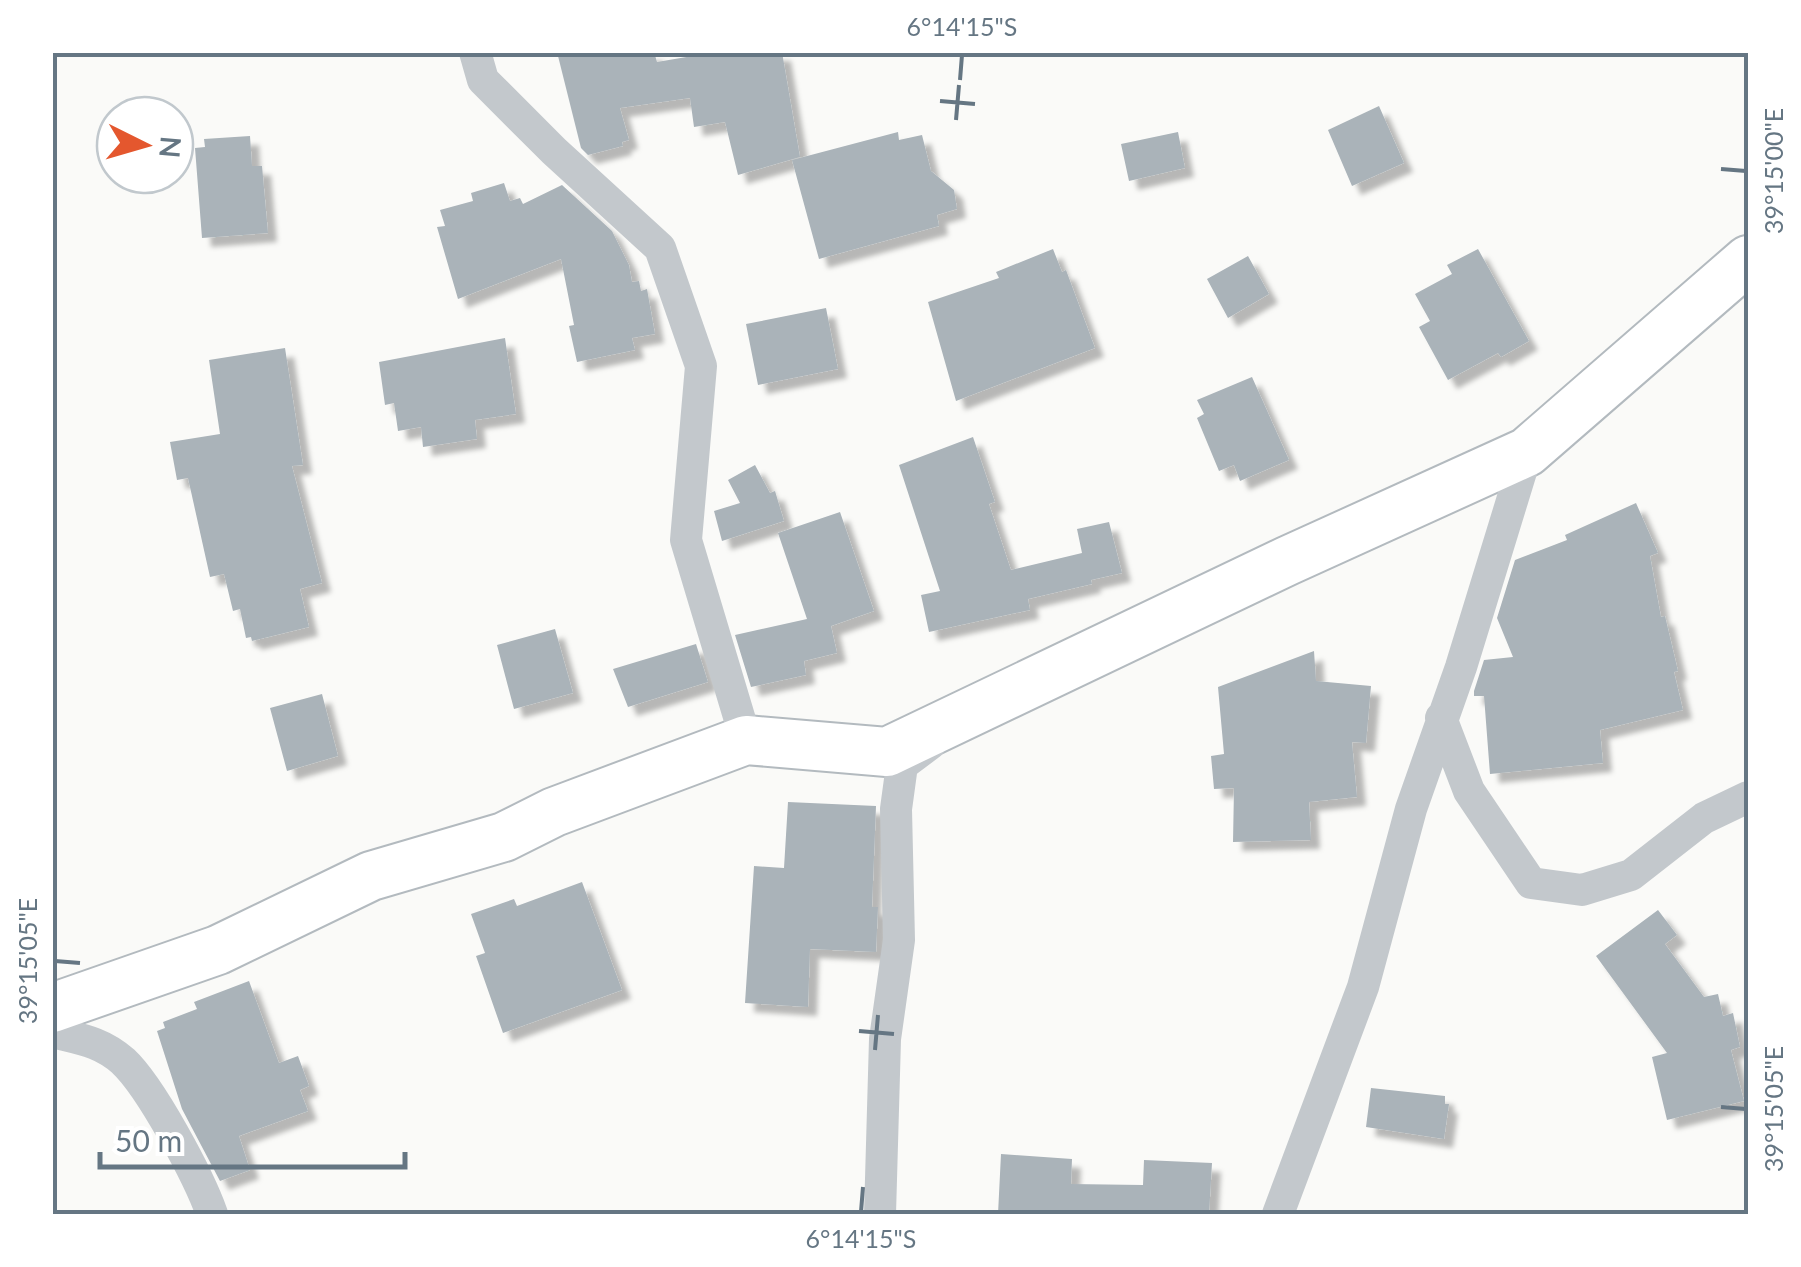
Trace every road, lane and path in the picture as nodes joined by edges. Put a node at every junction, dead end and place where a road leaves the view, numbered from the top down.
1 (476, 52) edge
2 (1748, 260) edge
3 (1528, 452) junction
4 (965, 717) junction
5 (1442, 718) junction
6 (746, 740) junction
7 (1748, 796) edge
8 (52, 1008) edge
9 (52, 1032) edge
10 (212, 1214) edge
11 (880, 1214) edge
12 (1278, 1214) edge

1 - 6 street
2 - 3 main road
3 - 4 main road
3 - 5 street
4 - 6 main road
4 - 11 street
5 - 7 street
5 - 12 street
6 - 8 main road
9 - 10 street

